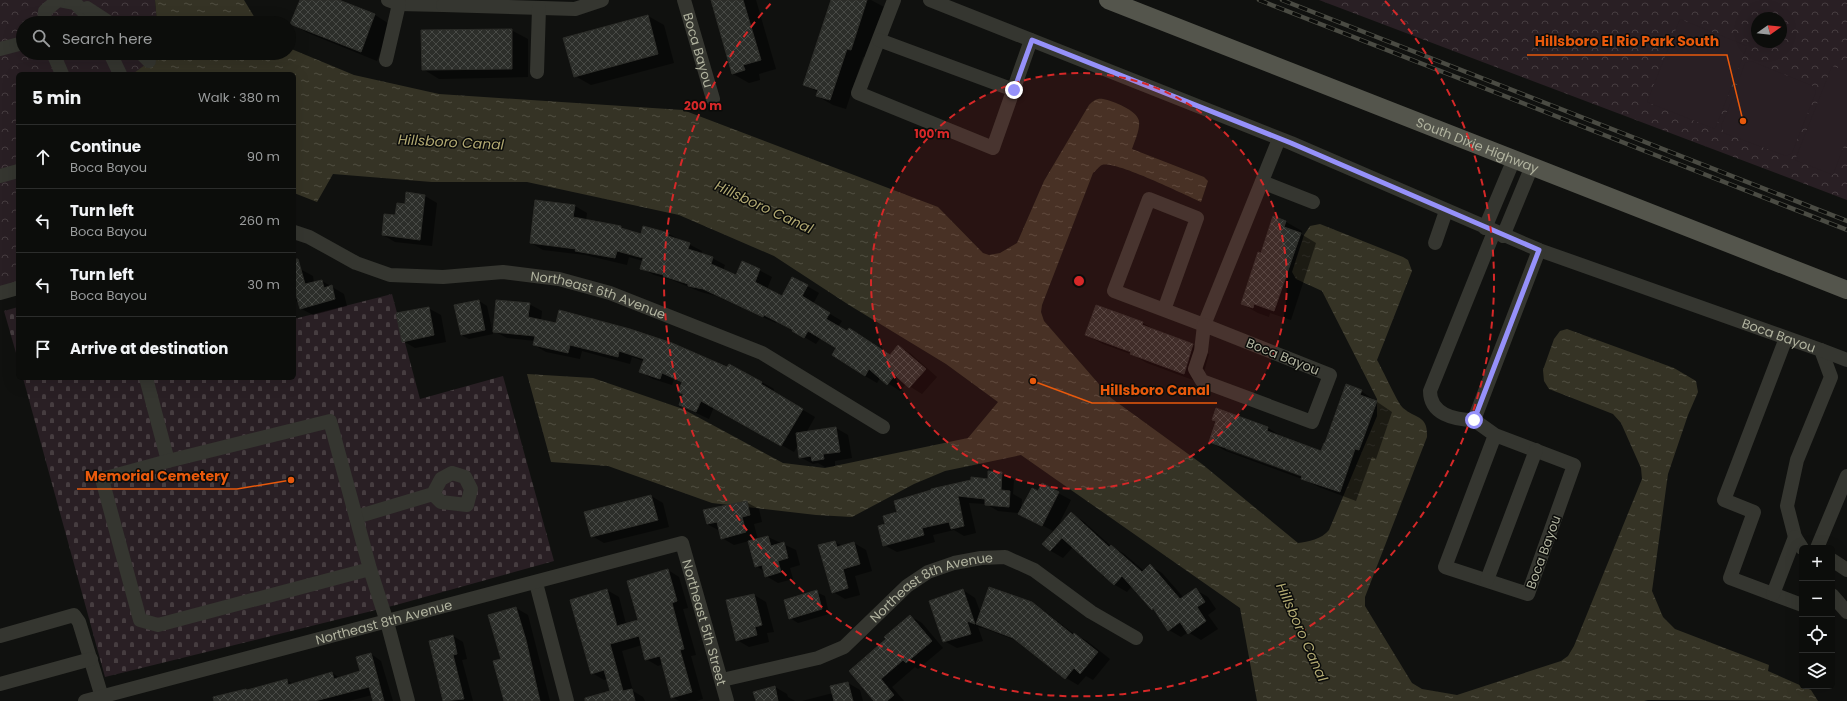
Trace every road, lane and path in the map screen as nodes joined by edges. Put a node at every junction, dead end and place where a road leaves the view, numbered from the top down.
1 (58, 0) edge
2 (602, 0) edge
3 (684, 0) edge
4 (894, 0) edge
5 (930, 0) edge
6 (1108, 0) edge
7 (395, 1) edge
8 (75, 3) junction
9 (442, 3) edge
10 (539, 8) junction
11 (45, 16) edge
12 (88, 16) edge
13 (100, 16) edge
14 (878, 40) junction
15 (1032, 40) junction
16 (16, 45) edge
17 (0, 50) edge
18 (56, 60) edge
19 (113, 60) edge
20 (386, 60) dead end
21 (61, 72) edge
22 (119, 72) edge
23 (537, 72) dead end
24 (1014, 90) junction
25 (713, 99) dead end
26 (1279, 139) junction
27 (1514, 159) junction
28 (1532, 166) junction
29 (16, 172) edge
30 (0, 176) edge
31 (1262, 182) junction
32 (1313, 202) dead end
33 (1446, 211) junction
34 (1494, 232) junction
35 (296, 233) edge
36 (1435, 243) dead end
37 (1539, 250) junction
38 (16, 289) edge
39 (1847, 290) edge
40 (0, 293) edge
41 (1164, 310) junction
42 (1204, 325) junction
43 (1786, 338) junction
44 (1821, 350) junction
45 (1847, 360) edge
46 (147, 380) edge
47 (1474, 420) junction
48 (883, 427) dead end
49 (1495, 435) junction
50 (1536, 450) junction
51 (168, 461) junction
52 (1847, 476) edge
53 (433, 494) dead end
54 (356, 517) junction
55 (1799, 542) edge
56 (682, 543) joint
57 (1818, 545) edge
58 (1835, 562) edge
59 (370, 569) junction
60 (1847, 570) edge
61 (1487, 580) junction
62 (536, 583) junction
63 (1773, 594) junction
64 (1835, 598) edge
65 (1799, 603) edge
66 (1847, 612) edge
67 (388, 622) junction
68 (0, 636) edge
69 (1136, 638) dead end
70 (90, 659) junction
71 (722, 680) junction
72 (0, 684) edge
73 (102, 697) junction
74 (85, 701) edge
75 (408, 701) edge
76 (567, 701) edge
77 (727, 701) edge

1 - 8 street
1 - 11 street
2 - 10 street
3 - 25 street, Boca Bayou
4 - 14 street
5 - 15 street, Boca Bayou
6 - 27 main road, South Dixie Highway
7 - 9 street
7 - 20 street
8 - 12 street
8 - 13 street
9 - 10 street
10 - 23 street
14 - 24 street
14 - 24 street
15 - 24 street
15 - 26 street, Boca Bayou
16 - 17 street
18 - 21 street
19 - 22 street
26 - 31 street, Boca Bayou
26 - 33 street, Boca Bayou
27 - 28 main road, South Dixie Highway
27 - 34 street
28 - 34 street
28 - 39 main road, South Dixie Highway
29 - 30 street
31 - 32 street
31 - 42 street, Boca Bayou
33 - 34 street, Boca Bayou
33 - 36 street
34 - 37 street, Boca Bayou
34 - 47 street
35 - 48 street, Northeast 6th Avenue
37 - 43 street, Boca Bayou
37 - 47 street
38 - 40 street
41 - 41 street, Boca Bayou
41 - 42 street, Boca Bayou
42 - 42 street, Boca Bayou
43 - 44 street, Boca Bayou
43 - 63 street
44 - 45 street
44 - 55 street, Boca Bayou
46 - 51 street
47 - 49 street, Boca Bayou
49 - 50 street, Boca Bayou
49 - 61 street, Boca Bayou
50 - 61 street
50 - 61 street, Boca Bayou
51 - 54 street
51 - 59 street
52 - 57 street
53 - 54 street
54 - 59 street
55 - 63 street
56 - 62 street, Northeast 8th Avenue
56 - 71 street, Northeast 5th Street
58 - 60 street
59 - 67 street
62 - 67 street, Northeast 8th Avenue
62 - 76 street
63 - 65 street
64 - 66 street
67 - 73 street, Northeast 8th Avenue
67 - 75 street
68 - 70 street
69 - 71 street, Northeast 8th Avenue
70 - 72 street
70 - 73 street
71 - 77 street, Northeast 5th Street
73 - 74 street, Northeast 8th Avenue

